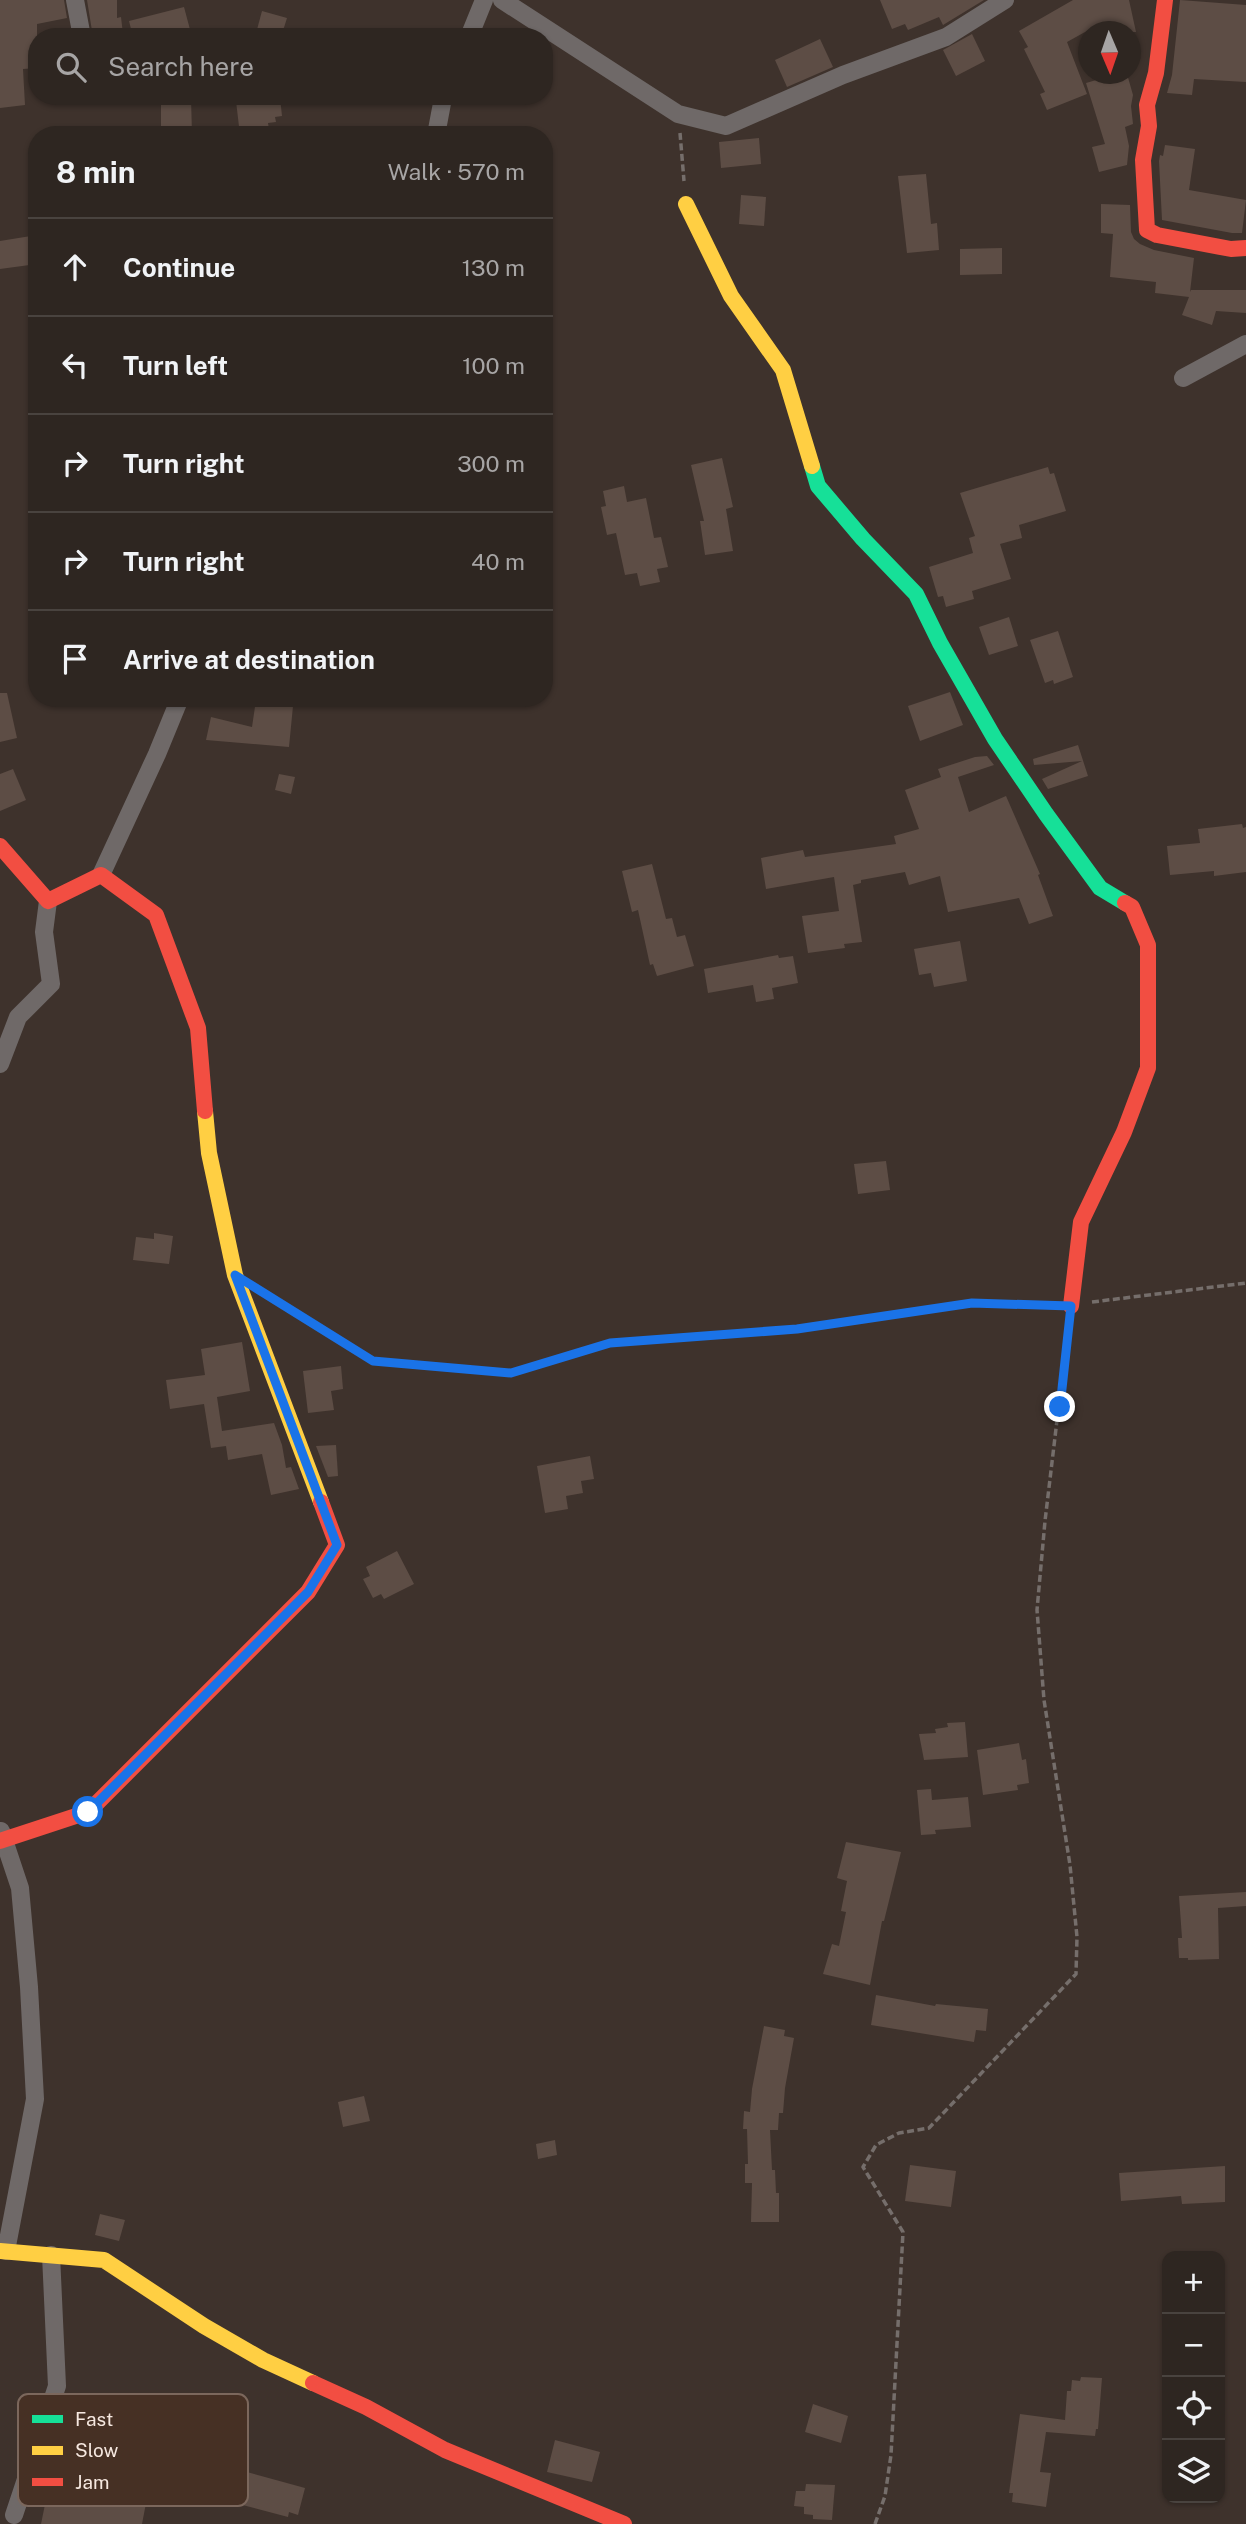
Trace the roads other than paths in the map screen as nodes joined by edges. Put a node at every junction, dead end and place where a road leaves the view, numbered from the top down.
1 (75, 0) edge
2 (484, 0) edge
3 (502, 0) edge
4 (1005, 0) edge
5 (1165, 0) edge
6 (80, 28) edge
7 (473, 28) edge
8 (545, 28) edge
9 (553, 33) edge
10 (438, 105) edge
11 (436, 126) edge
12 (686, 204) road end
13 (1246, 248) edge
14 (1246, 344) edge
15 (1183, 378) dead end
16 (176, 707) edge
17 (0, 846) edge
18 (101, 874) junction
19 (48, 901) junction
20 (0, 1064) edge
21 (1071, 1306) road end
22 (1, 1836) edge
23 (3, 2251) edge
24 (51, 2255) junction
25 (54, 2394) edge
26 (18, 2503) edge
27 (14, 2515) dead end
28 (624, 2524) edge

1 - 6 street
2 - 7 street
3 - 8 street
4 - 9 street
5 - 13 street
10 - 11 street
12 - 21 street
14 - 15 street
16 - 18 street
17 - 19 street
18 - 19 street
18 - 22 street
19 - 20 street
22 - 23 street
23 - 24 street
24 - 25 street
24 - 28 street
26 - 27 street

